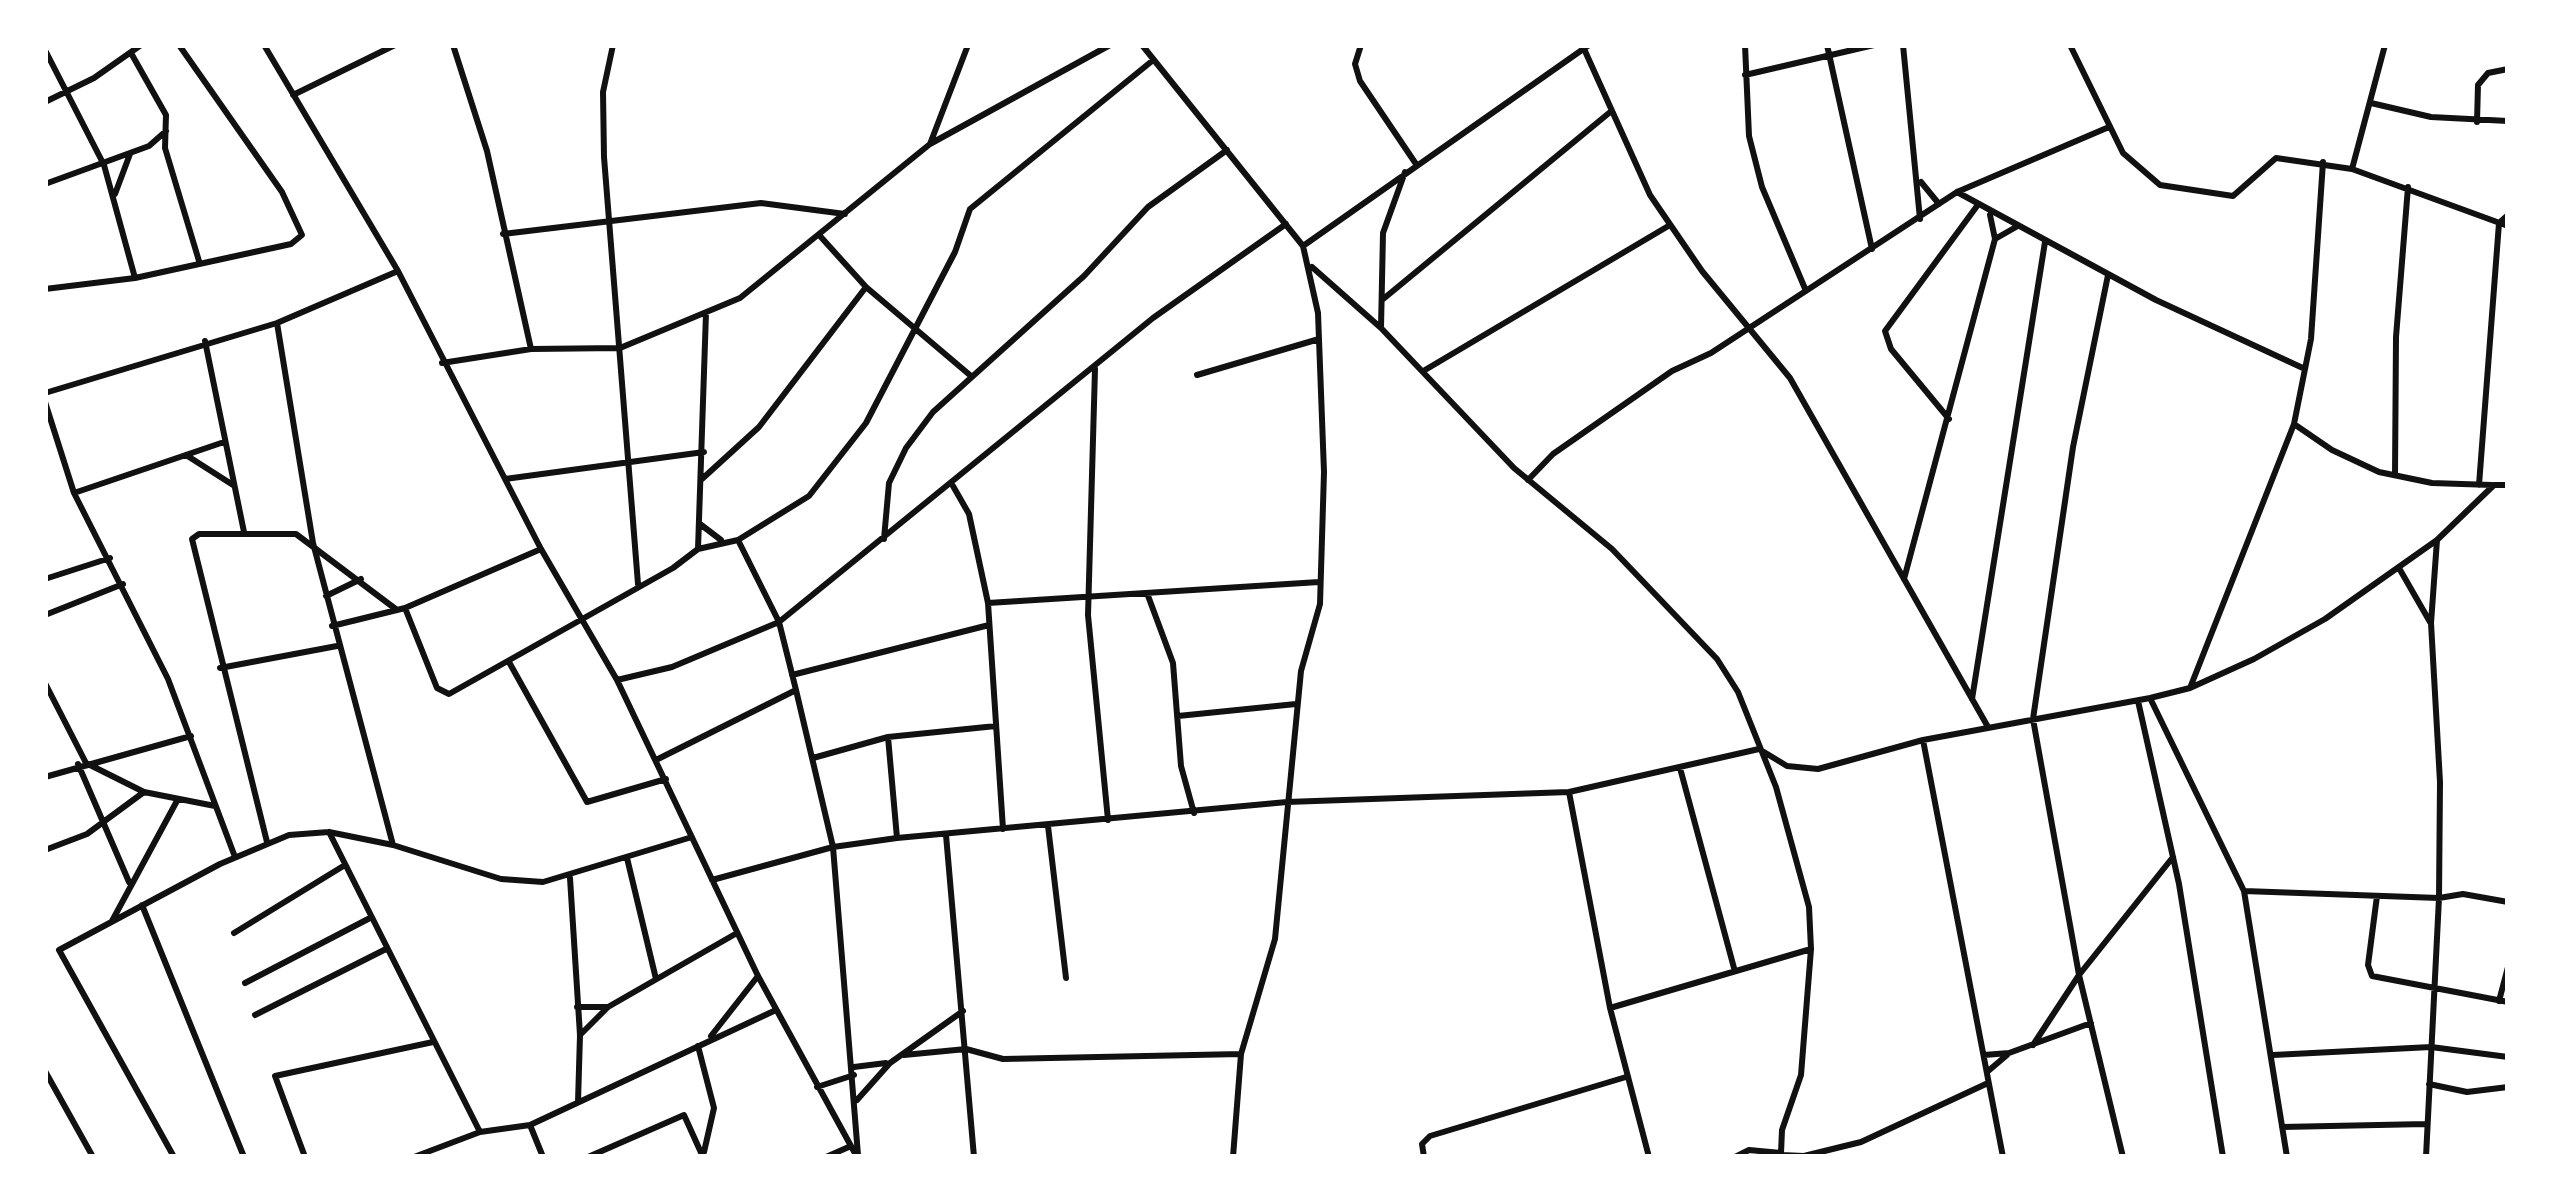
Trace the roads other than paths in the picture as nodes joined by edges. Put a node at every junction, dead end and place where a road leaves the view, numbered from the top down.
1 (141, 45) edge
2 (179, 45) edge
3 (264, 45) edge
4 (395, 45) edge
5 (453, 45) edge
6 (613, 45) edge
7 (969, 45) edge
8 (1110, 45) edge
9 (1142, 45) edge
10 (1361, 45) edge
11 (1745, 45) edge
12 (1827, 45) edge
13 (1874, 45) edge
14 (1904, 45) edge
15 (2070, 45) edge
16 (2385, 45) edge
17 (1587, 48) edge
18 (45, 50) edge
19 (131, 53) junction
20 (1829, 56) junction
21 (1154, 60) junction
22 (2508, 69) edge
23 (1745, 75) junction
24 (65, 92) junction
25 (293, 95) junction
26 (45, 102) edge
27 (2371, 103) junction
28 (1609, 113) junction
29 (2477, 122) junction
30 (2508, 122) edge
31 (2109, 127) junction
32 (166, 130) junction
33 (929, 144) junction
34 (149, 146) junction
35 (165, 148) junction
36 (1227, 150) junction
37 (130, 154) junction
38 (2323, 162) junction
39 (1416, 164) junction
40 (104, 165) junction
41 (2352, 169) junction
42 (1405, 172) junction
43 (1918, 180) junction
44 (45, 184) edge
45 (2408, 187) junction
46 (1957, 192) junction
47 (115, 194) junction
48 (1940, 206) junction
49 (1977, 206) junction
50 (1990, 213) junction
51 (845, 214) junction
52 (2508, 215) edge
53 (1920, 218) junction
54 (610, 223) junction
55 (1286, 224) junction
56 (1671, 225) junction
57 (2504, 225) edge
58 (2016, 226) junction
59 (503, 234) junction
60 (820, 236) junction
61 (1996, 239) junction
62 (2045, 242) junction
63 (1303, 246) junction
64 (1872, 249) junction
65 (199, 261) junction
66 (1311, 266) junction
67 (398, 271) junction
68 (2108, 275) junction
69 (135, 278) junction
70 (866, 286) junction
71 (45, 290) edge
72 (1806, 291) junction
73 (1382, 300) junction
74 (706, 312) junction
75 (277, 322) junction
76 (1747, 326) junction
77 (1381, 328) junction
78 (916, 329) junction
79 (1319, 340) junction
80 (205, 341) junction
81 (620, 348) junction
82 (531, 350) junction
83 (442, 363) junction
84 (1095, 369) junction
85 (2305, 369) junction
86 (1425, 370) junction
87 (1197, 375) dead end
88 (971, 376) junction
89 (45, 393) edge
90 (45, 402) edge
91 (1949, 419) junction
92 (2294, 424) junction
93 (224, 442) junction
94 (204, 449) junction
95 (704, 452) junction
96 (186, 455) junction
97 (228, 460) junction
98 (628, 460) junction
99 (2395, 475) junction
100 (506, 479) junction
101 (702, 479) junction
102 (1528, 480) junction
103 (233, 485) junction
104 (2479, 485) junction
105 (2494, 485) junction
106 (2508, 485) edge
107 (953, 486) junction
108 (74, 493) junction
109 (700, 524) junction
110 (244, 533) junction
111 (884, 539) junction
112 (722, 540) junction
113 (738, 540) junction
114 (2438, 540) junction
115 (313, 543) junction
116 (541, 549) junction
117 (698, 549) junction
118 (110, 558) junction
119 (2399, 568) junction
120 (45, 579) edge
121 (361, 579) junction
122 (1320, 581) junction
123 (1903, 583) junction
124 (123, 584) junction
125 (638, 584) junction
126 (1147, 593) junction
127 (326, 596) junction
128 (1089, 598) junction
129 (988, 603) junction
130 (401, 609) junction
131 (45, 616) edge
132 (582, 618) junction
133 (779, 622) junction
134 (2431, 623) junction
135 (989, 625) junction
136 (332, 626) junction
137 (337, 646) junction
138 (508, 661) junction
139 (220, 668) junction
140 (792, 675) junction
141 (617, 680) junction
142 (45, 683) edge
143 (2190, 688) junction
144 (796, 690) junction
145 (2150, 698) junction
146 (1972, 699) junction
147 (2138, 700) junction
148 (1296, 704) junction
149 (1178, 716) junction
150 (2033, 719) junction
151 (996, 726) junction
152 (1988, 727) junction
153 (191, 736) junction
154 (888, 737) junction
155 (1924, 740) junction
156 (1759, 748) junction
157 (813, 758) junction
158 (657, 760) junction
159 (82, 764) junction
160 (1680, 768) junction
161 (45, 776) edge
162 (666, 779) junction
163 (144, 792) junction
164 (1569, 792) junction
165 (178, 799) junction
166 (1287, 802) junction
167 (215, 806) junction
168 (1194, 813) junction
169 (1108, 821) junction
170 (102, 824) junction
171 (1048, 826) junction
172 (1003, 829) junction
173 (329, 832) junction
174 (946, 835) junction
175 (692, 837) junction
176 (897, 838) junction
177 (267, 842) junction
178 (393, 845) junction
179 (833, 847) junction
180 (45, 850) edge
181 (236, 857) junction
182 (2173, 857) junction
183 (627, 859) junction
184 (345, 866) junction
185 (570, 878) junction
186 (712, 880) junction
187 (130, 883) junction
188 (2244, 891) junction
189 (2377, 896) junction
190 (2439, 898) junction
191 (2508, 902) edge
192 (142, 905) junction
193 (370, 918) junction
194 (112, 921) junction
195 (233, 933) dead end
196 (738, 933) junction
197 (386, 949) junction
198 (59, 950) junction
199 (1811, 950) junction
200 (45, 958) edge
201 (2508, 968) edge
202 (1734, 969) junction
203 (2079, 975) junction
204 (758, 976) junction
205 (1066, 978) dead end
206 (656, 979) junction
207 (245, 983) dead end
208 (2437, 988) junction
209 (2504, 1002) edge
210 (577, 1007) junction
211 (608, 1007) junction
212 (1610, 1008) junction
213 (776, 1010) junction
214 (962, 1011) junction
215 (255, 1015) dead end
216 (2091, 1023) junction
217 (580, 1035) junction
218 (709, 1039) junction
219 (434, 1042) junction
220 (2032, 1045) junction
221 (698, 1046) junction
222 (2431, 1047) junction
223 (965, 1049) junction
224 (2009, 1053) junction
225 (1241, 1054) junction
226 (904, 1055) junction
227 (1984, 1055) junction
228 (2273, 1055) junction
229 (2508, 1057) edge
230 (890, 1063) junction
231 (45, 1071) edge
232 (854, 1071) junction
233 (1987, 1072) junction
234 (1626, 1078) junction
235 (1988, 1083) junction
236 (48, 1084) edge
237 (2428, 1084) junction
238 (817, 1087) junction
239 (2508, 1087) edge
240 (857, 1100) junction
241 (578, 1103) junction
242 (2426, 1124) junction
243 (530, 1125) junction
244 (2282, 1127) junction
245 (480, 1132) junction
246 (851, 1146) junction
247 (1781, 1155) edge
248 (93, 1157) edge
249 (173, 1157) edge
250 (244, 1157) edge
251 (305, 1157) edge
252 (414, 1157) edge
253 (543, 1157) edge
254 (588, 1157) edge
255 (703, 1157) edge
256 (826, 1157) edge
257 (857, 1157) edge
258 (974, 1157) edge
259 (1234, 1157) edge
260 (1424, 1157) edge
261 (1649, 1157) edge
262 (1735, 1157) edge
263 (2003, 1157) edge
264 (2123, 1157) edge
265 (2224, 1157) edge
266 (2287, 1157) edge
267 (2426, 1157) edge

1 - 19 street
2 - 65 street
3 - 25 street
4 - 25 street
5 - 59 street
6 - 54 street
7 - 33 street
8 - 33 street
9 - 21 street
10 - 39 street
11 - 23 street
12 - 20 street
13 - 20 street
14 - 43 street
15 - 31 street
16 - 27 street
17 - 28 street
17 - 39 street
18 - 24 street
19 - 24 street
19 - 32 street
20 - 23 street
20 - 64 street
21 - 36 street
21 - 78 street
22 - 29 street
23 - 72 street
24 - 26 street
24 - 40 street
25 - 67 street
27 - 29 street
27 - 41 street
28 - 56 street
28 - 73 street
29 - 30 street
31 - 38 street
31 - 46 street
32 - 34 street
32 - 35 street
33 - 51 street
34 - 35 street
34 - 37 street
35 - 65 street
36 - 55 street
36 - 88 street
37 - 40 street
37 - 47 street
38 - 41 street
38 - 85 street
39 - 42 street
40 - 44 street
40 - 47 street
41 - 45 street
42 - 63 street
42 - 73 street
43 - 48 street
43 - 53 street
45 - 57 street
45 - 99 street
46 - 48 street
46 - 49 street
47 - 69 street
48 - 53 street
49 - 50 street
49 - 91 street
50 - 58 street
50 - 61 street
51 - 54 street
51 - 60 street
52 - 57 street
53 - 64 street
54 - 59 street
54 - 81 street
55 - 63 street
55 - 84 street
56 - 76 street
56 - 86 street
57 - 104 street
58 - 61 street
58 - 62 street
59 - 82 street
60 - 70 street
60 - 74 street
61 - 91 street
62 - 68 street
62 - 146 street
63 - 66 street
64 - 72 street
65 - 69 street
66 - 77 street
66 - 79 street
67 - 75 street
67 - 83 street
68 - 85 street
68 - 150 street
69 - 71 street
70 - 78 street
70 - 101 street
72 - 76 street
73 - 77 street
74 - 81 street
74 - 95 street
75 - 80 street
75 - 115 street
76 - 102 street
76 - 123 street
77 - 86 street
78 - 88 street
78 - 113 street
79 - 87 street
79 - 122 street
80 - 89 street
80 - 93 street
81 - 82 street
81 - 98 street
82 - 83 street
83 - 100 street
84 - 107 street
84 - 128 street
85 - 92 street
86 - 102 street
88 - 111 street
90 - 108 street
91 - 123 street
92 - 99 street
92 - 143 street
93 - 94 street
93 - 97 street
94 - 96 street
94 - 97 street
95 - 98 street
95 - 101 street
96 - 103 street
96 - 108 street
97 - 103 street
98 - 100 street
98 - 125 street
99 - 104 street
100 - 116 street
101 - 109 street
102 - 156 street
103 - 110 street
104 - 105 street
105 - 106 street
105 - 114 street
107 - 111 street
107 - 129 street
108 - 118 street
109 - 112 street
109 - 117 street
110 - 115 street
110 - 139 street
111 - 133 street
112 - 113 street
112 - 117 street
113 - 133 street
114 - 119 street
114 - 134 street
115 - 121 street
115 - 127 street
116 - 130 street
116 - 132 street
117 - 125 street
118 - 120 street
118 - 124 street
119 - 134 street
119 - 143 street
121 - 127 street
121 - 130 street
122 - 126 street
122 - 148 street
123 - 146 street
124 - 131 street
124 - 153 street
125 - 132 street
126 - 128 street
126 - 149 street
127 - 136 street
128 - 129 street
128 - 169 street
129 - 135 street
130 - 136 street
130 - 138 street
132 - 138 street
132 - 141 street
133 - 140 street
133 - 141 street
134 - 190 street
135 - 140 street
135 - 151 street
136 - 137 street
137 - 139 street
137 - 178 street
138 - 162 street
139 - 177 street
140 - 144 street
141 - 158 street
142 - 159 street
143 - 145 street
144 - 157 street
144 - 158 street
145 - 147 street
145 - 188 street
146 - 152 street
147 - 150 street
147 - 182 street
148 - 149 street
148 - 166 street
149 - 168 street
150 - 152 street
150 - 203 street
151 - 154 street
151 - 172 street
152 - 155 street
153 - 159 street
153 - 167 street
154 - 157 street
154 - 176 street
155 - 156 street
155 - 227 street
156 - 160 street
156 - 199 street
157 - 179 street
158 - 162 street
159 - 161 street
159 - 163 street
159 - 170 street
160 - 164 street
160 - 202 street
162 - 175 street
163 - 165 street
163 - 170 street
164 - 166 street
164 - 212 street
165 - 167 street
165 - 187 street
166 - 168 street
166 - 225 street
167 - 181 street
168 - 169 street
169 - 171 street
170 - 180 street
170 - 187 street
171 - 172 street
171 - 205 street
172 - 174 street
173 - 177 street
173 - 178 street
173 - 184 street
174 - 176 street
174 - 214 street
175 - 183 street
175 - 186 street
176 - 179 street
177 - 181 street
178 - 185 street
179 - 186 street
179 - 232 street
181 - 192 street
182 - 203 street
182 - 265 street
183 - 185 street
183 - 206 street
184 - 193 street
184 - 195 street
185 - 210 street
186 - 196 street
187 - 194 street
188 - 189 street
188 - 228 street
189 - 190 street
189 - 208 street
190 - 191 street
190 - 208 street
192 - 194 street
192 - 250 street
193 - 197 street
193 - 207 street
194 - 198 street
196 - 204 street
196 - 206 street
197 - 215 street
197 - 219 street
198 - 200 street
198 - 249 street
199 - 202 street
199 - 247 street
201 - 209 street
202 - 212 street
203 - 216 street
203 - 220 street
204 - 213 street
204 - 218 street
206 - 211 street
208 - 209 street
208 - 222 street
210 - 211 street
210 - 217 street
211 - 217 street
212 - 234 street
213 - 218 street
213 - 238 street
214 - 223 street
214 - 226 street
216 - 220 street
216 - 264 street
217 - 241 street
218 - 221 street
219 - 245 street
219 - 251 street
220 - 224 street
221 - 241 street
221 - 255 street
222 - 228 street
222 - 229 street
222 - 237 street
223 - 225 street
223 - 226 street
223 - 258 street
224 - 227 street
224 - 233 street
225 - 259 street
226 - 230 street
227 - 233 street
228 - 244 street
230 - 232 street
230 - 240 street
231 - 236 street
232 - 238 street
232 - 240 street
233 - 235 street
234 - 260 street
234 - 261 street
235 - 247 street
235 - 263 street
236 - 248 street
237 - 239 street
237 - 242 street
238 - 246 street
240 - 257 street
241 - 243 street
242 - 244 street
242 - 267 street
243 - 245 street
243 - 253 street
244 - 266 street
245 - 252 street
246 - 256 street
246 - 257 street
247 - 262 street
254 - 255 street

